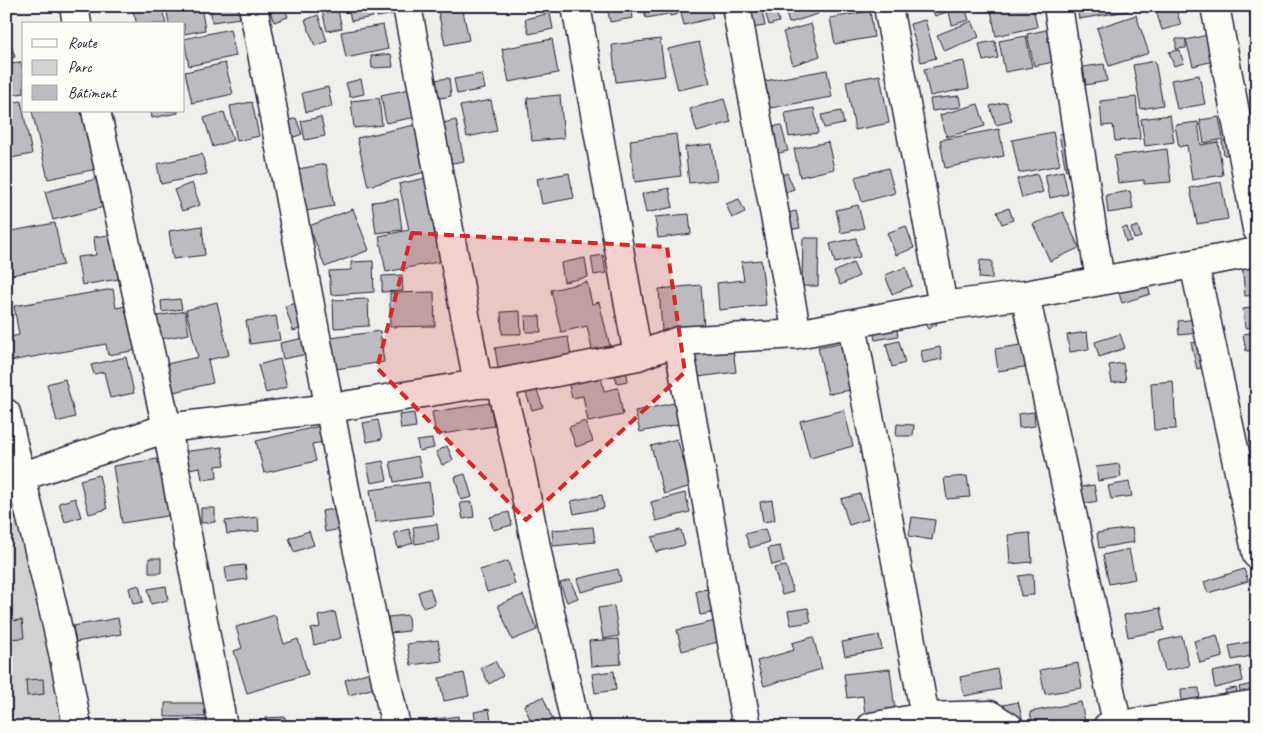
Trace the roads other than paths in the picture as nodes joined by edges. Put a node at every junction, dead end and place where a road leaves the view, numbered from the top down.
1 (74, 6) edge
2 (253, 6) edge
3 (407, 6) edge
4 (576, 6) edge
5 (736, 6) edge
6 (888, 6) edge
7 (1058, 6) edge
8 (1215, 6) edge
9 (77, 22) edge
10 (96, 112) edge
11 (1257, 229) edge
12 (1257, 252) edge
13 (1194, 264) junction
14 (1100, 281) junction
15 (1025, 296) junction
16 (944, 306) junction
17 (852, 325) junction
18 (797, 334) junction
19 (678, 341) junction
20 (638, 356) junction
21 (489, 383) junction
22 (331, 408) junction
23 (6, 414) edge
24 (167, 428) junction
25 (13, 478) edge
26 (1257, 555) edge
27 (1257, 704) edge
28 (926, 722) edge
29 (1114, 726) edge
30 (77, 727) edge
31 (223, 727) edge
32 (396, 727) edge
33 (576, 727) edge
34 (747, 727) edge
35 (871, 727) edge
36 (1009, 727) edge

1 - 9 street
2 - 22 street
3 - 21 street
4 - 20 street
5 - 18 street
6 - 16 street
7 - 14 street
8 - 11 street
10 - 24 street
12 - 13 street
13 - 14 street
13 - 26 street
14 - 15 street
15 - 16 street
15 - 29 street
16 - 17 street
17 - 18 street
17 - 28 street
18 - 19 street
19 - 20 street
19 - 34 street
20 - 21 street
21 - 22 street
21 - 33 street
22 - 24 street
22 - 32 street
23 - 25 street
24 - 25 street
24 - 31 street
25 - 30 street
27 - 29 street
28 - 35 street
28 - 36 street

